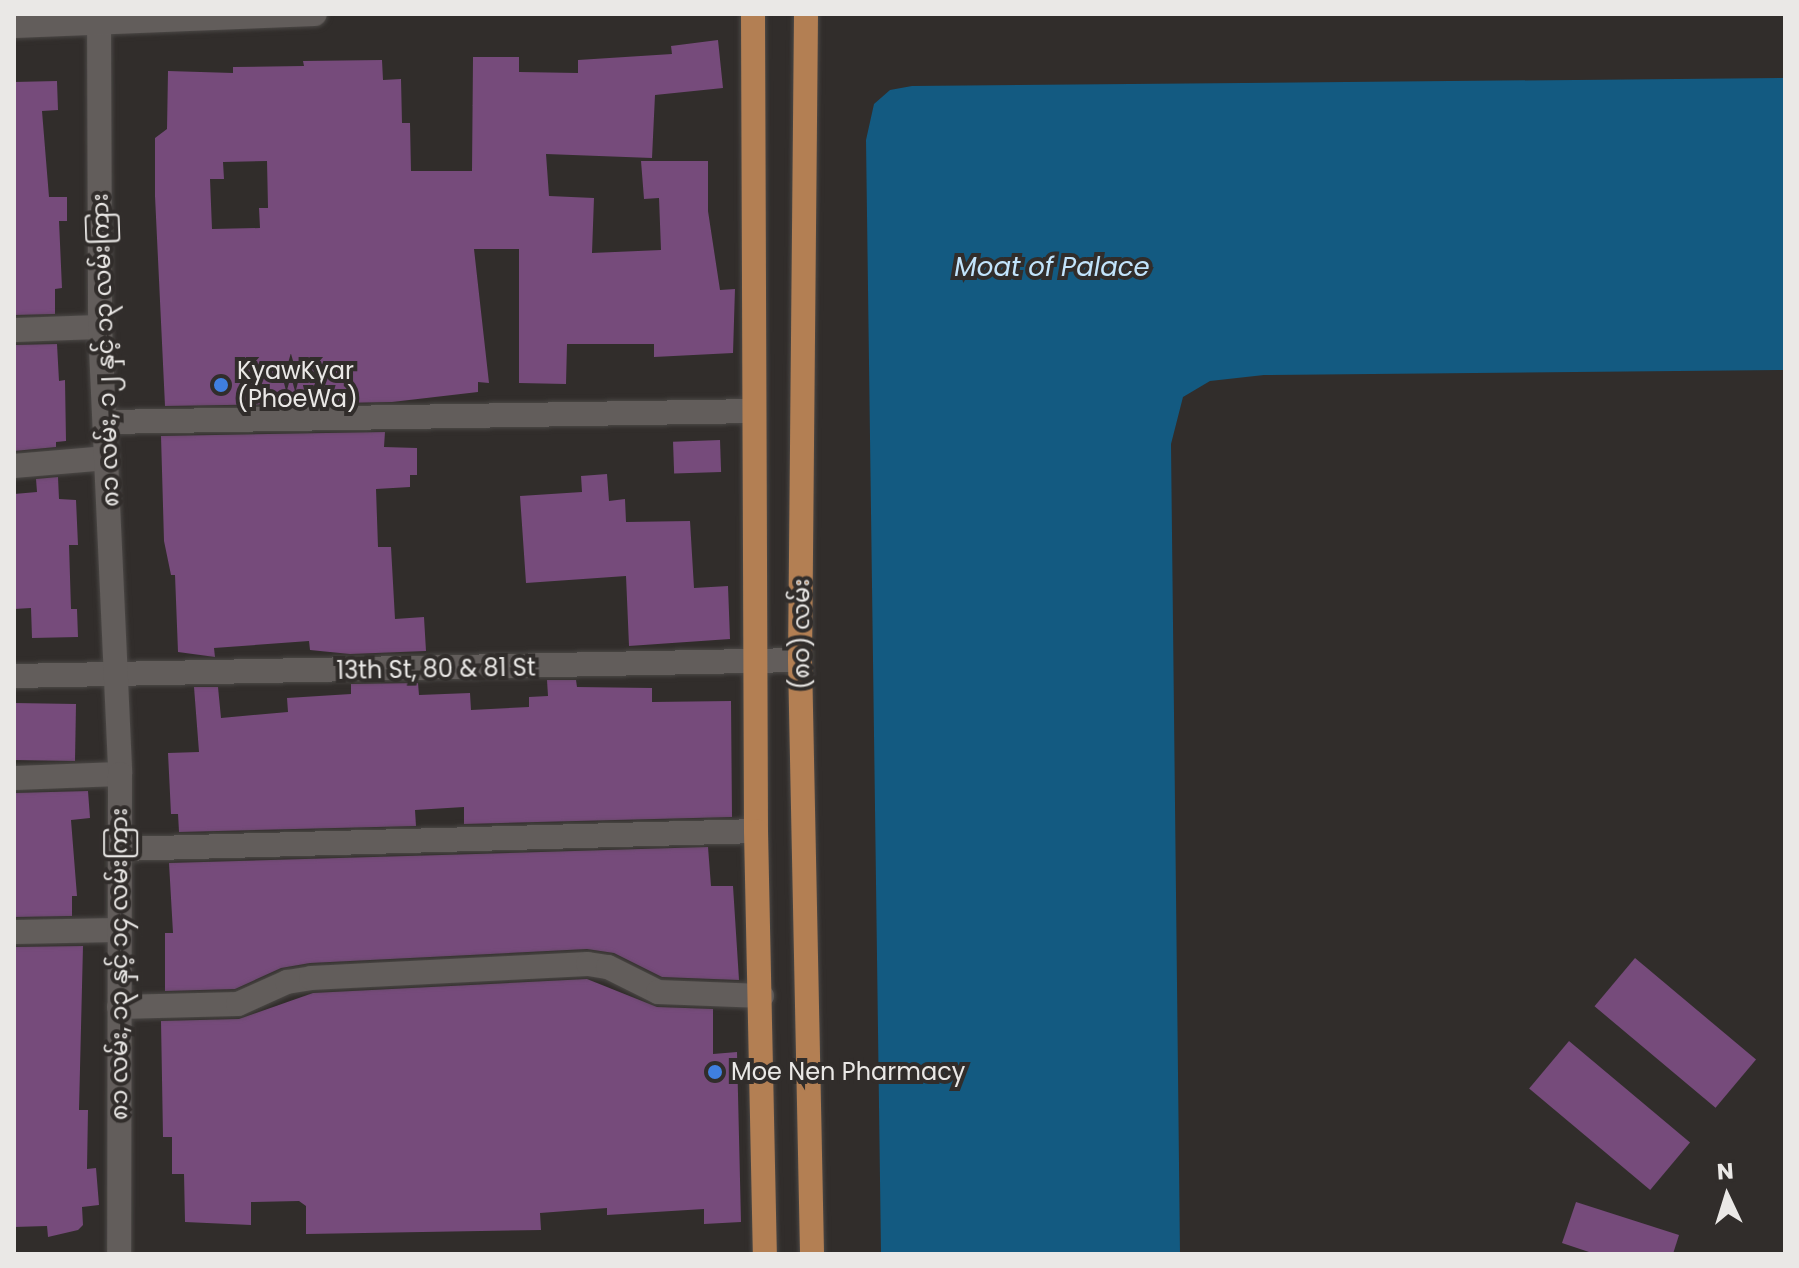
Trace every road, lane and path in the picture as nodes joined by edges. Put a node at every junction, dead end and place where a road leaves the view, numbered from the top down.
1 (315, 14) edge
2 (753, 14) edge
3 (806, 14) edge
4 (99, 19) edge
5 (14, 26) edge
6 (100, 327) junction
7 (14, 330) edge
8 (753, 411) junction
9 (106, 422) junction
10 (107, 458) junction
11 (14, 466) edge
12 (800, 660) junction
13 (754, 661) junction
14 (117, 675) junction
15 (14, 676) edge
16 (120, 774) junction
17 (14, 778) edge
18 (756, 831) junction
19 (121, 849) junction
20 (118, 930) junction
21 (14, 932) edge
22 (762, 996) junction
23 (119, 1007) junction
24 (119, 1254) edge
25 (765, 1254) edge
26 (812, 1254) edge

1 - 4 street
2 - 8 main road, (၈၀) လမ်း
3 - 12 main road, (၈၀) လမ်း
4 - 5 street
4 - 6 street, ၈၁ လမ်း, ၁၂ နှင့် ၁၃ လမ်းကြား
6 - 7 street
6 - 9 street, ၈၁ လမ်း, ၁၂ နှင့် ၁၃ လမ်းကြား
8 - 9 street
8 - 13 main road, (၈၀) လမ်း
9 - 10 street, ၈၁ လမ်း, ၁၂ နှင့် ၁၃ လမ်းကြား
10 - 11 street
10 - 14 street, ၈၁ လမ်း, ၁၂ နှင့် ၁၃ လမ်းကြား
12 - 13 street, 13th St, 80 & 81 St
12 - 26 main road, (၈၀) လမ်း
13 - 14 street, 13th St, 80 & 81 St
13 - 18 main road, (၈၀) လမ်း
14 - 15 street, 13th St, 80 & 81 St
14 - 16 street, ၈၁ လမ်း, ၁၃ နှင့် ၁၄ လမ်းကြား
16 - 17 street
16 - 19 street, ၈၁ လမ်း, ၁၃ နှင့် ၁၄ လမ်းကြား
18 - 19 street
18 - 22 main road, (၈၀) လမ်း
19 - 20 street, ၈၁ လမ်း, ၁၃ နှင့် ၁၄ လမ်းကြား
20 - 21 street
20 - 23 street, ၈၁ လမ်း, ၁၃ နှင့် ၁၄ လမ်းကြား
22 - 23 street
22 - 25 main road, (၈၀) လမ်း
23 - 24 street, ၈၁ လမ်း, ၁၃ နှင့် ၁၄ လမ်းကြား

